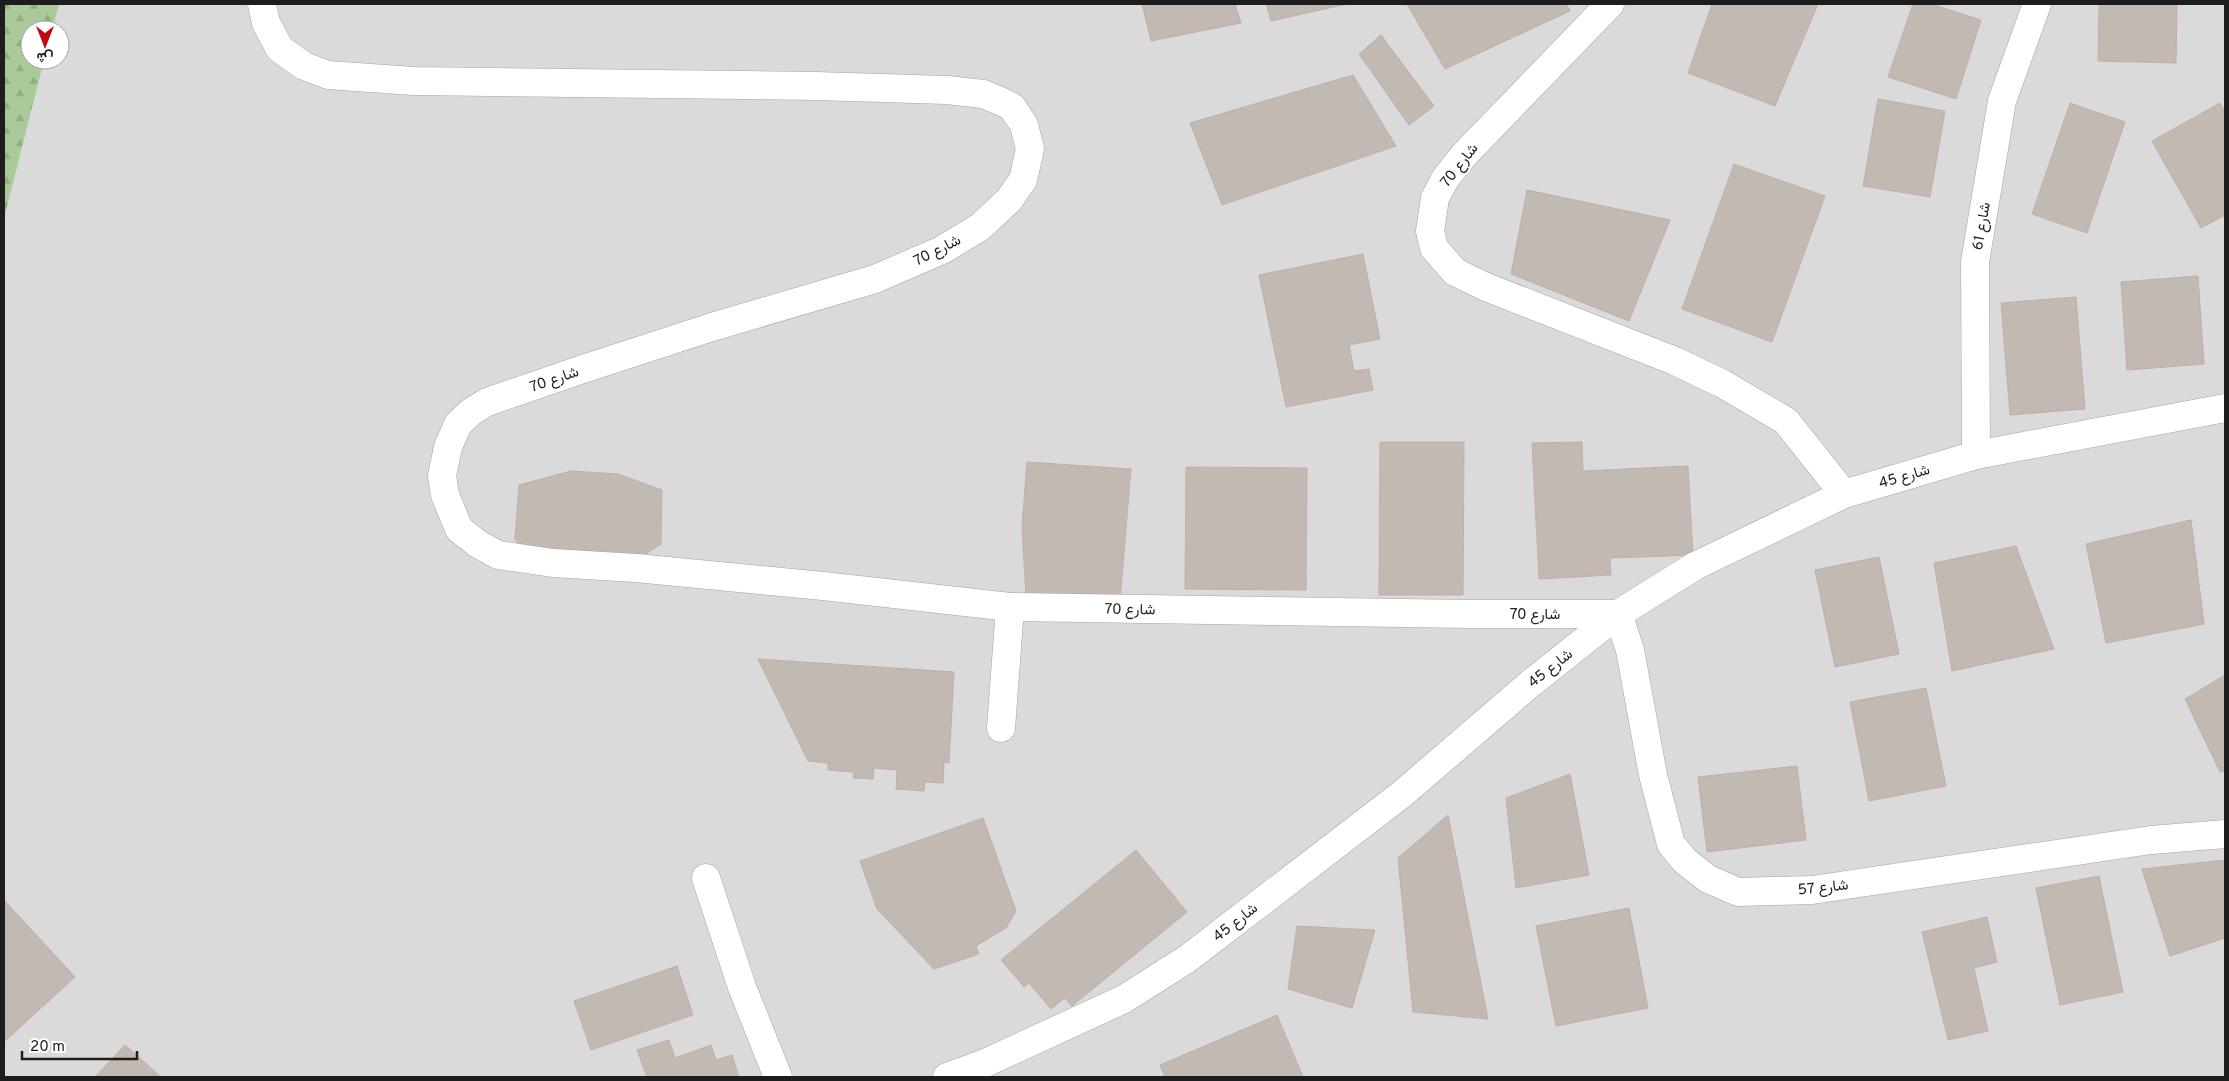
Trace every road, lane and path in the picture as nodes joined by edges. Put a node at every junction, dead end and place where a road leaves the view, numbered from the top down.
1 (262, 4) edge
2 (1610, 4) edge
3 (2037, 4) edge
4 (2225, 408) edge
5 (1976, 455) junction
6 (1844, 494) junction
7 (1010, 607) junction
8 (1618, 614) junction
9 (1002, 728) dead end
10 (2225, 834) edge
11 (706, 878) dead end
12 (778, 1077) edge
13 (947, 1077) edge

1 - 7 street, شارع 70
2 - 6 street, شارع 70
3 - 5 street, شارع 61
4 - 5 street, شارع 45
5 - 6 street, شارع 45
6 - 8 street, شارع 45
7 - 8 street, شارع 70
7 - 9 street
8 - 10 street, شارع 57
8 - 13 street, شارع 45
11 - 12 street

